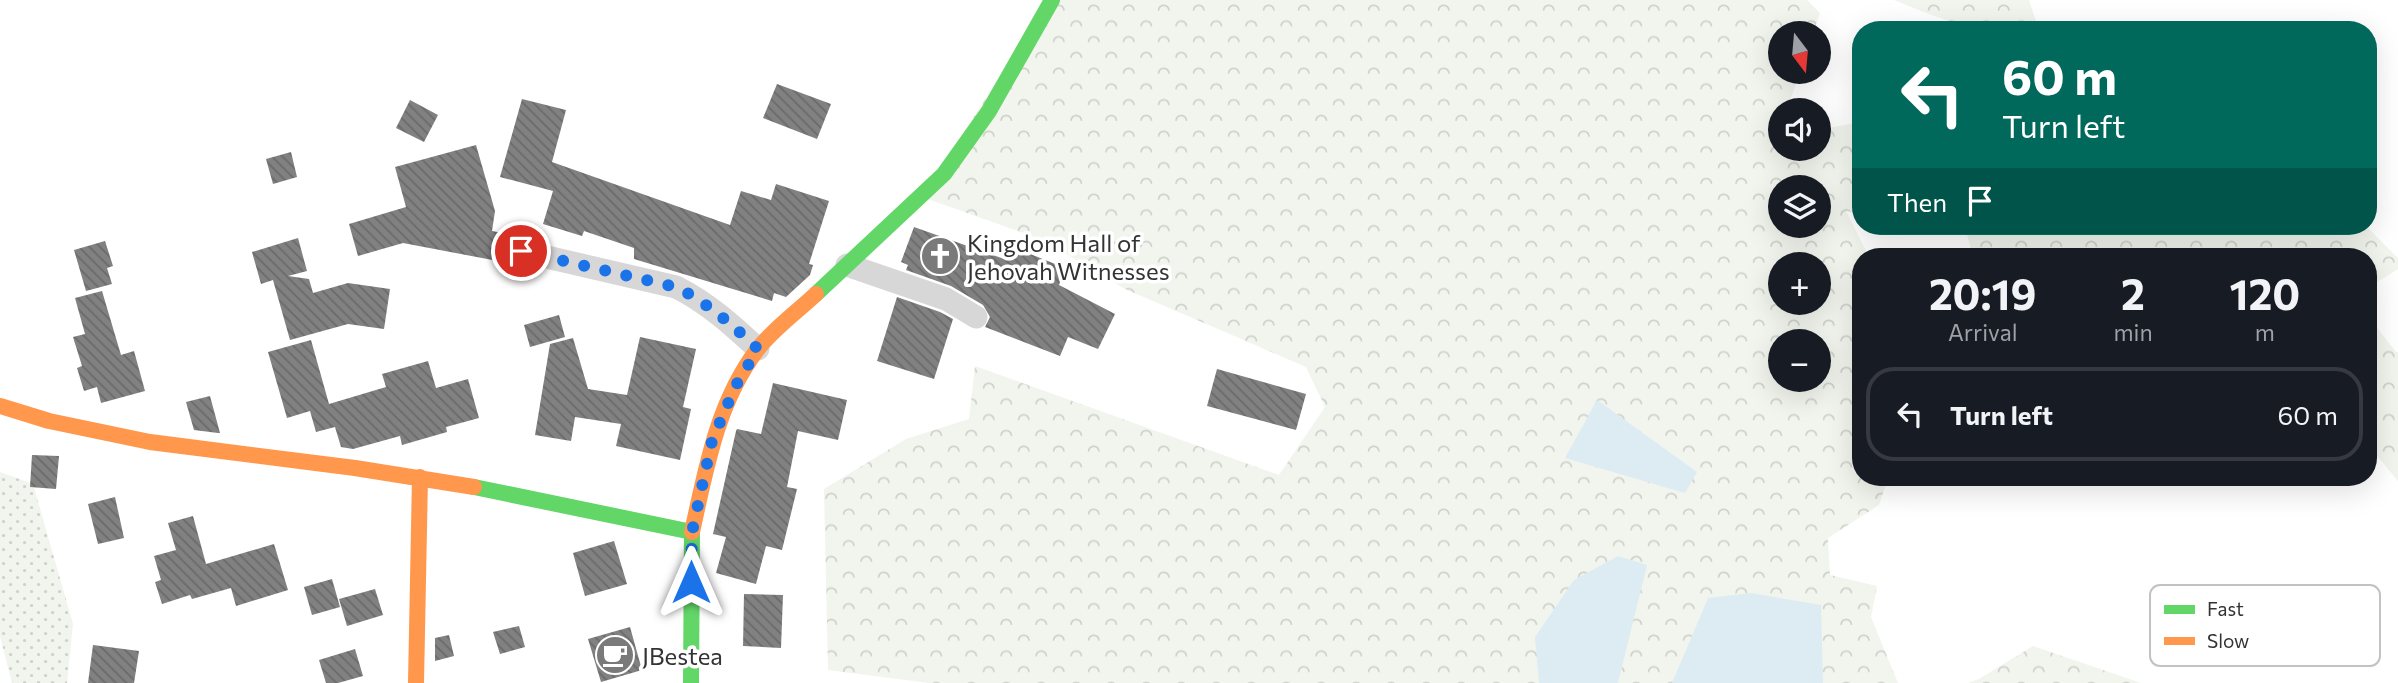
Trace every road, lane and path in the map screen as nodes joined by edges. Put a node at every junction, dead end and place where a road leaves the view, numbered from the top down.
1 (1052, 0) edge
2 (521, 251) dead end
3 (847, 265) junction
4 (976, 317) dead end
5 (758, 349) junction
6 (0, 406) edge
7 (420, 477) junction
8 (692, 532) junction
9 (416, 683) edge
10 (691, 683) edge

1 - 3 street
2 - 5 street
3 - 4 street
3 - 5 street
5 - 8 street
6 - 7 street
7 - 8 street
7 - 9 street
8 - 10 street

